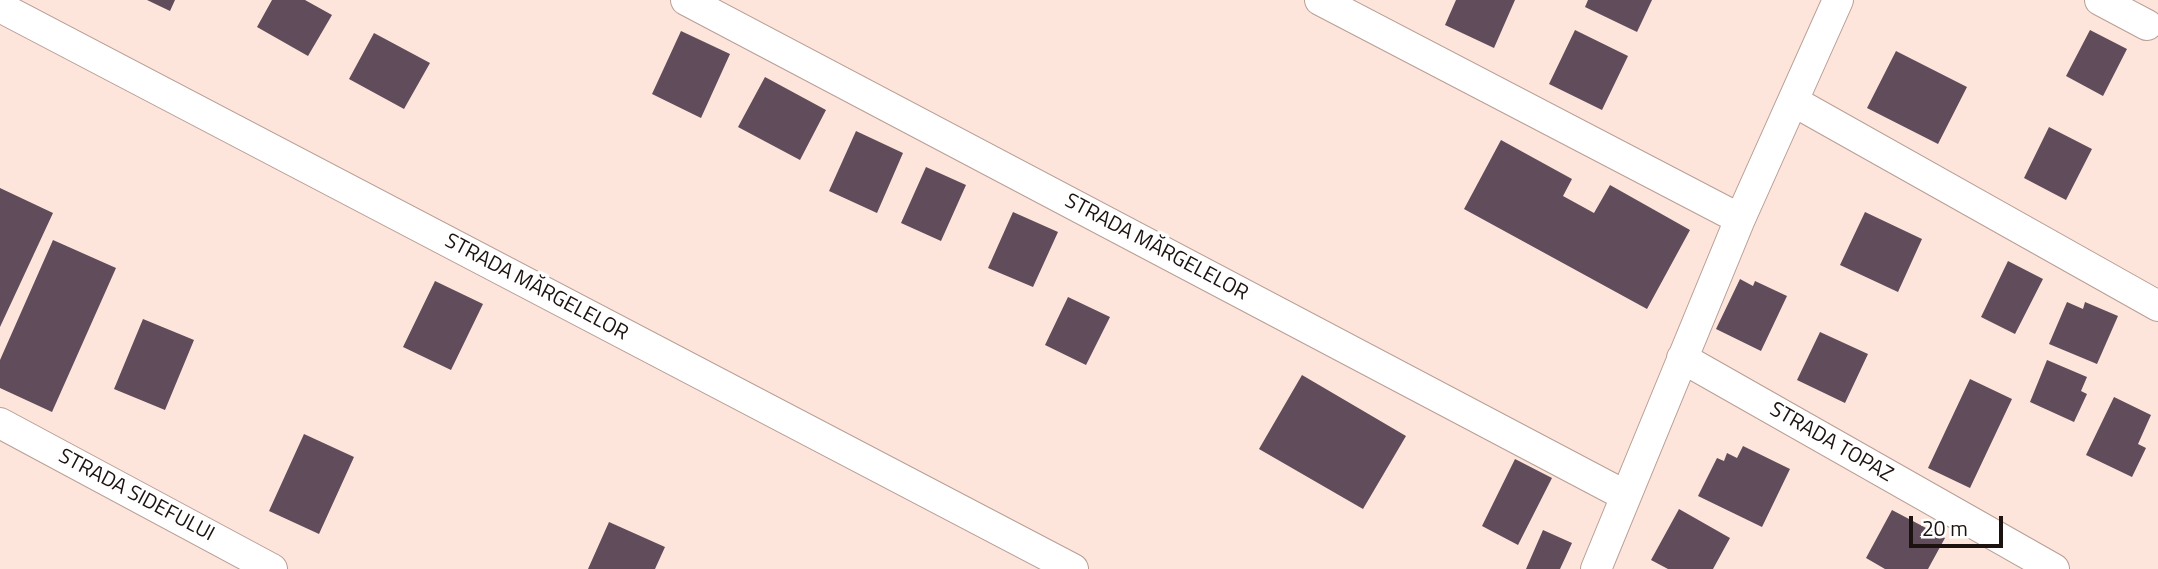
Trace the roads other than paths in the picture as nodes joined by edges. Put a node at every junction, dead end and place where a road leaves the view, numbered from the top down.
1 (686, 0) edge
2 (1320, 0) edge
3 (1838, 0) edge
4 (2100, 0) edge
5 (0, 7) edge
6 (2147, 25) dead end
7 (1793, 101) junction
8 (1740, 219) junction
9 (2158, 306) edge
10 (1682, 358) junction
11 (0, 423) edge
12 (1626, 496) junction
13 (272, 569) edge
14 (1073, 569) edge
15 (1596, 569) edge
16 (2054, 569) edge

1 - 12 street, STRADA MĂRGELELOR
2 - 8 street
3 - 7 street
4 - 6 street
5 - 14 street, STRADA MĂRGELELOR
7 - 8 street
7 - 9 street
8 - 10 street
10 - 12 street
10 - 16 street, STRADA TOPAZ
11 - 13 street, STRADA SIDEFULUI
12 - 15 street

